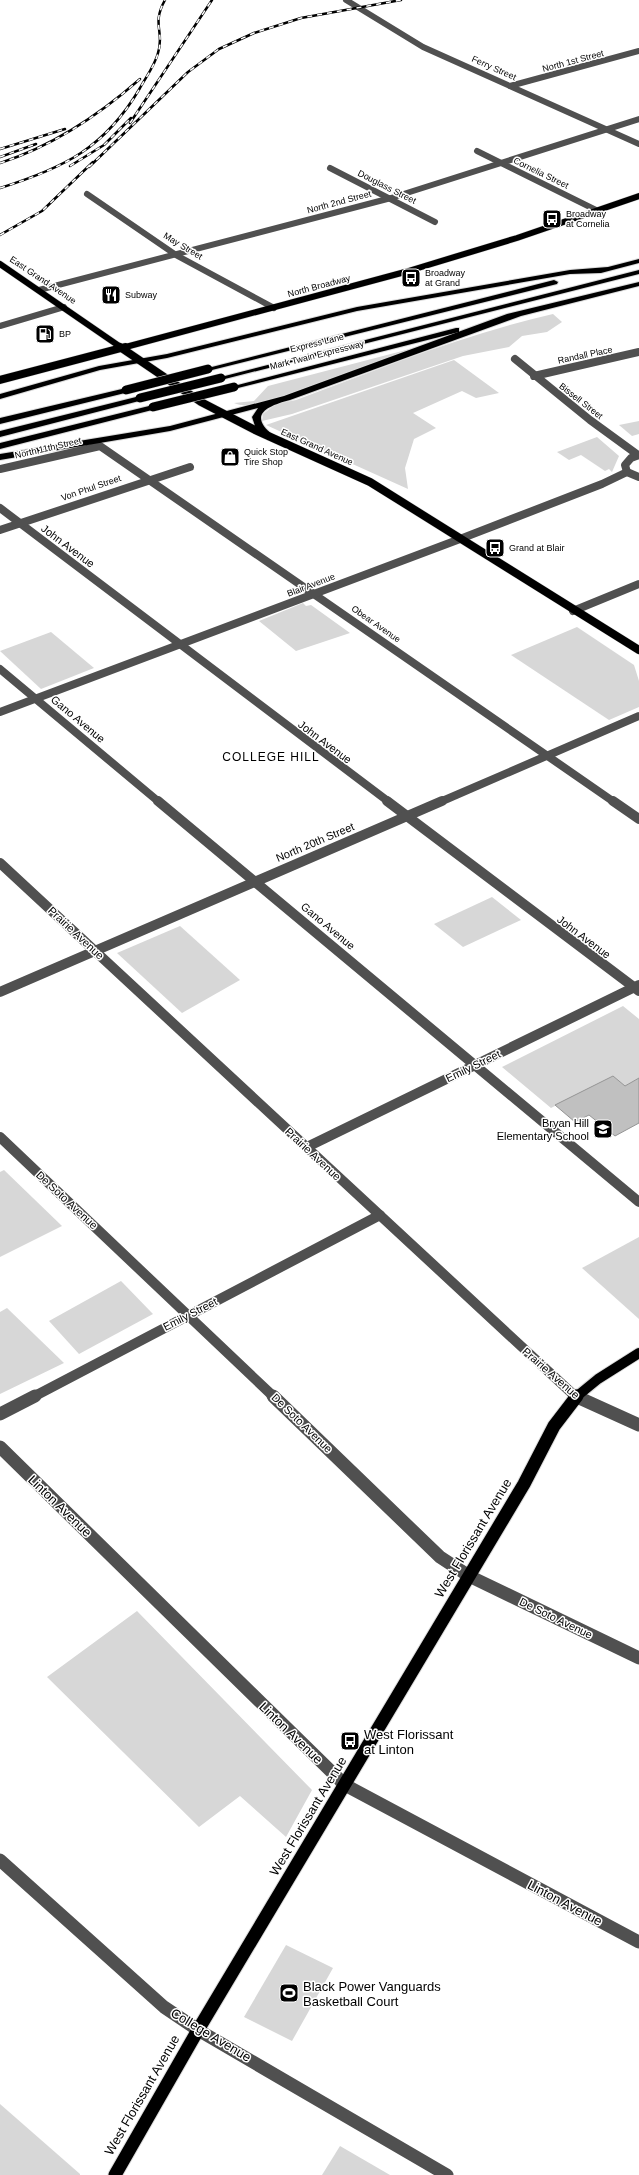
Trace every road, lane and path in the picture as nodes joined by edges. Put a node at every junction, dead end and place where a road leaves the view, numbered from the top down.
1 (346, 0) edge
2 (639, 51) edge
3 (510, 86) junction
4 (639, 119) edge
5 (607, 129) junction
6 (639, 144) edge
7 (477, 151) dead end
8 (499, 162) junction
9 (330, 168) dead end
10 (86, 194) dead end
11 (639, 196) edge
12 (391, 198) junction
13 (598, 210) junction
14 (435, 222) dead end
15 (176, 254) junction
16 (639, 261) edge
17 (0, 264) edge
18 (608, 269) junction
19 (639, 272) edge
20 (639, 284) edge
21 (39, 290) junction
22 (64, 307) junction
23 (274, 308) junction
24 (518, 314) junction
25 (0, 326) edge
26 (123, 347) junction
27 (639, 352) edge
28 (515, 359) dead end
29 (141, 361) junction
30 (534, 376) junction
31 (0, 380) edge
32 (0, 397) edge
33 (270, 403) junction
34 (223, 415) junction
35 (0, 421) edge
36 (0, 434) edge
37 (271, 438) junction
38 (0, 446) edge
39 (100, 446) joint
40 (638, 455) edge
41 (0, 457) edge
42 (190, 467) dead end
43 (0, 469) edge
44 (627, 472) junction
45 (639, 477) edge
46 (149, 479) junction
47 (0, 508) edge
48 (20, 523) junction
49 (0, 530) edge
50 (460, 539) junction
51 (639, 584) edge
52 (315, 594) junction
53 (573, 611) junction
54 (179, 645) junction
55 (629, 646) junction
56 (639, 650) edge
57 (639, 655) edge
58 (0, 669) edge
59 (36, 699) junction
60 (0, 712) edge
61 (639, 716) edge
62 (548, 755) junction
63 (406, 816) junction
64 (639, 819) edge
65 (0, 863) edge
66 (255, 881) junction
67 (94, 950) junction
68 (637, 988) edge
69 (0, 992) edge
70 (475, 1064) junction
71 (0, 1137) edge
72 (307, 1147) junction
73 (639, 1202) edge
74 (380, 1215) junction
75 (189, 1314) junction
76 (639, 1353) edge
77 (576, 1397) junction
78 (0, 1414) edge
79 (639, 1425) edge
80 (0, 1447) edge
81 (469, 1576) junction
82 (639, 1658) edge
83 (345, 1785) junction
84 (0, 1860) edge
85 (639, 1942) edge
86 (198, 2030) junction
87 (115, 2175) edge
88 (447, 2175) edge

1 - 3 street, Ferry Street
2 - 3 street, North 1st Street
3 - 5 street, Ferry Street
4 - 5 street, North 2nd Street
5 - 6 street, Ferry Street
5 - 8 street, North 2nd Street
7 - 8 street, Cornelia Street
8 - 12 street, North 2nd Street
8 - 13 street, Cornelia Street
9 - 12 street, Douglass Street
10 - 15 street, May Street
11 - 13 main road, North Broadway
12 - 14 street, Douglass Street
12 - 15 street, North 2nd Street
13 - 23 main road, North Broadway
15 - 21 street, North 2nd Street
15 - 23 street, May Street
16 - 18 highway, Mark Twain Expressway
17 - 21 main road, East Grand Avenue
18 - 29 highway
18 - 35 highway, Mark Twain Expressway, bridge
19 - 36 highway, Express Lane, bridge
20 - 24 highway, Mark Twain Expressway
21 - 22 main road, East Grand Avenue
22 - 25 street
22 - 26 main road, East Grand Avenue
23 - 26 main road, North Broadway
24 - 33 highway
24 - 38 highway, Mark Twain Expressway, bridge
26 - 29 main road, East Grand Avenue
26 - 31 main road, North Broadway
27 - 30 street, Randall Place
28 - 30 street, Bissell Street
29 - 32 highway
29 - 34 main road, East Grand Avenue
30 - 40 street, Bissell Street
33 - 34 highway
33 - 37 highway
34 - 37 main road, East Grand Avenue
34 - 41 highway
37 - 50 main road, East Grand Avenue
39 - 43 street, North 11th Street
39 - 46 street, Obear Avenue
40 - 44 street
42 - 46 street, Von Phul Street
44 - 45 street
44 - 50 street, Blair Avenue
46 - 48 street, Von Phul Street
46 - 52 street, Obear Avenue
47 - 48 street, John Avenue
48 - 49 street, Von Phul Street
48 - 54 street, John Avenue
50 - 52 street, Blair Avenue
50 - 53 main road, East Grand Avenue
51 - 53 street
52 - 54 street, Blair Avenue
52 - 62 street, Obear Avenue
53 - 55 main road, East Grand Avenue
54 - 59 street, Blair Avenue
54 - 63 street, John Avenue
55 - 56 main road, East Grand Avenue
55 - 57 main road, East Grand Avenue
58 - 59 street, Gano Avenue
59 - 60 street, Blair Avenue
59 - 66 street, Gano Avenue
61 - 62 street, North 20th Street
62 - 63 street, North 20th Street
62 - 64 street, Obear Avenue
63 - 66 street, North 20th Street
63 - 68 street, John Avenue
65 - 67 street, Prairie Avenue
66 - 67 street, North 20th Street
66 - 70 street, Gano Avenue
67 - 69 street, North 20th Street
67 - 72 street, Prairie Avenue
68 - 70 street, Emily Street
70 - 72 street, Emily Street
70 - 73 street, Gano Avenue
71 - 75 street, De Soto Avenue
72 - 74 street, Prairie Avenue
74 - 75 street, Emily Street
74 - 77 street, Prairie Avenue
75 - 78 street, Emily Street
75 - 81 street, De Soto Avenue
76 - 77 main road, West Florissant Avenue
77 - 79 street, Prairie Avenue
77 - 81 main road, West Florissant Avenue
80 - 83 street, Linton Avenue
81 - 82 street, De Soto Avenue
81 - 83 main road, West Florissant Avenue
83 - 85 street, Linton Avenue
83 - 86 main road, West Florissant Avenue
84 - 86 street, College Avenue
86 - 87 main road, West Florissant Avenue
86 - 88 street, College Avenue

